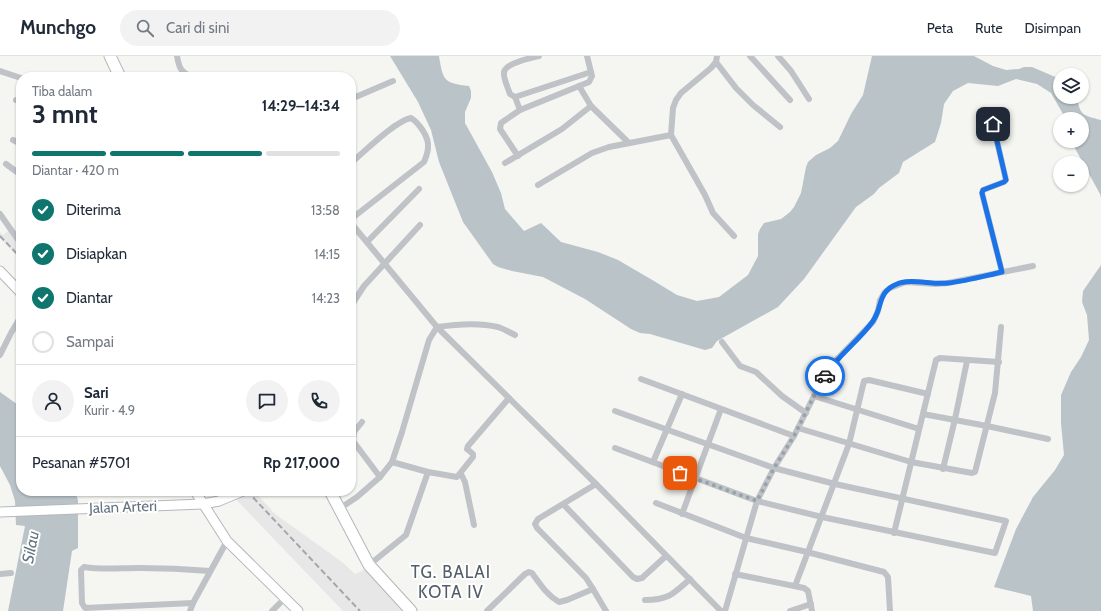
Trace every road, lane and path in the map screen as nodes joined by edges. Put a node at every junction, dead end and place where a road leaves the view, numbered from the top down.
1 (110, 56) edge
2 (177, 56) edge
3 (539, 56) edge
4 (588, 56) edge
5 (750, 56) edge
6 (778, 56) edge
7 (716, 59) edge
8 (0, 70) edge
9 (118, 72) edge
10 (184, 72) edge
11 (591, 72) junction
12 (16, 76) edge
13 (393, 81) dead end
14 (579, 86) junction
15 (515, 96) junction
16 (356, 97) edge
17 (809, 99) dead end
18 (790, 100) dead end
19 (591, 106) junction
20 (520, 110) junction
21 (993, 124) dead end
22 (780, 127) dead end
23 (671, 135) junction
24 (13, 140) dead end
25 (16, 142) edge
26 (628, 143) junction
27 (518, 156) junction
28 (356, 159) edge
29 (6, 164) dead end
30 (505, 164) dead end
31 (16, 172) edge
32 (538, 185) dead end
33 (419, 189) dead end
34 (0, 214) edge
35 (356, 215) edge
36 (420, 225) dead end
37 (356, 229) edge
38 (734, 236) dead end
39 (16, 237) edge
40 (367, 242) junction
41 (384, 262) junction
42 (1033, 266) dead end
43 (0, 271) edge
44 (1002, 272) junction
45 (16, 288) edge
46 (356, 298) edge
47 (16, 324) edge
48 (437, 327) junction
49 (1002, 327) dead end
50 (515, 335) dead end
51 (722, 342) dead end
52 (0, 355) edge
53 (967, 361) junction
54 (999, 362) junction
55 (641, 379) dead end
56 (682, 394) junction
57 (928, 394) junction
58 (814, 396) junction
59 (509, 398) junction
60 (721, 409) junction
61 (856, 410) junction
62 (615, 411) dead end
63 (806, 412) junction
64 (923, 414) junction
65 (955, 420) junction
66 (362, 422) dead end
67 (987, 426) junction
68 (798, 428) junction
69 (919, 428) junction
70 (667, 429) junction
71 (356, 430) edge
72 (794, 436) junction
73 (1048, 440) dead end
74 (356, 444) edge
75 (707, 444) junction
76 (849, 444) junction
77 (615, 448) dead end
78 (392, 462) junction
79 (653, 462) junction
80 (911, 462) junction
81 (774, 468) junction
82 (943, 469) junction
83 (428, 472) junction
84 (461, 474) junction
85 (380, 477) junction
86 (694, 479) junction
87 (596, 484) junction
88 (835, 484) junction
89 (198, 496) edge
90 (231, 496) edge
91 (333, 496) edge
92 (902, 498) junction
93 (757, 501) junction
94 (656, 503) dead end
95 (203, 504) junction
96 (564, 505) junction
97 (340, 509) junction
98 (0, 512) edge
99 (682, 514) junction
100 (822, 517) junction
101 (474, 524) dead end
102 (894, 533) junction
103 (746, 538) junction
104 (227, 541) junction
105 (807, 552) junction
106 (666, 556) junction
107 (369, 565) junction
108 (210, 571) junction
109 (11, 573) dead end
110 (0, 574) edge
111 (736, 574) junction
112 (690, 579) junction
113 (795, 586) junction
114 (593, 590) junction
115 (285, 598) junction
116 (645, 600) dead end
117 (193, 603) junction
118 (811, 608) edge
119 (190, 611) edge
120 (272, 611) edge
121 (298, 611) edge
122 (411, 611) edge
123 (487, 611) edge
124 (606, 611) edge
125 (721, 611) edge
126 (725, 611) edge
127 (790, 611) edge
128 (890, 611) edge

1 - 9 highway
2 - 10 street
3 - 15 street
4 - 11 street
5 - 18 street
6 - 17 street
7 - 22 street
7 - 23 street
8 - 12 street
11 - 14 street
11 - 15 street
13 - 16 street
14 - 19 street
14 - 20 street
15 - 20 street
19 - 26 street
19 - 27 street
20 - 27 street
21 - 44 street
23 - 26 street
23 - 38 street
24 - 25 street
26 - 32 street
27 - 30 street
28 - 35 street
29 - 31 street
33 - 40 street
34 - 39 street
36 - 41 street
37 - 40 street
40 - 41 street
41 - 46 street
41 - 48 street
42 - 44 street
43 - 45 street
44 - 58 street
47 - 52 street
48 - 50 street
48 - 59 street
48 - 78 street
49 - 54 street
51 - 63 street
53 - 54 street
53 - 57 street
53 - 65 street
54 - 67 street
55 - 56 street
56 - 60 street
56 - 70 street
57 - 61 street
57 - 64 street
58 - 61 street
58 - 63 street
59 - 84 street
59 - 87 street
60 - 72 street
60 - 75 street
61 - 69 street
61 - 76 street
62 - 70 street
63 - 68 street
64 - 65 street
64 - 69 street
65 - 67 street
65 - 82 street
66 - 71 street
67 - 73 street
67 - 82 street
68 - 72 street
68 - 76 street
69 - 80 street
70 - 75 street
70 - 79 street
72 - 81 street
74 - 85 street
75 - 81 street
75 - 86 street
76 - 80 street
76 - 88 street
77 - 79 street
78 - 83 street
78 - 85 street
79 - 86 street
80 - 82 street
80 - 92 street
81 - 88 street
81 - 93 street
83 - 84 street
83 - 107 street
84 - 101 street
85 - 97 street
86 - 93 street
86 - 99 street
87 - 96 street
87 - 106 street
88 - 92 street
88 - 100 street
89 - 95 street
90 - 95 street, Jalan Arteri
91 - 97 highway
92 - 102 street
92 - 102 street
93 - 100 street
93 - 103 street
94 - 99 street
95 - 98 street, Jalan Arteri
95 - 104 street
96 - 106 street
96 - 114 street
97 - 107 highway
99 - 103 street
100 - 102 street
100 - 105 street
103 - 105 street
103 - 111 street
104 - 108 street
104 - 115 street
105 - 113 street
105 - 128 street
106 - 112 street
107 - 122 highway
108 - 117 street
108 - 117 street
109 - 110 street
111 - 113 street
111 - 126 street
112 - 116 street
112 - 125 street
113 - 118 street
114 - 123 street
114 - 124 street
115 - 120 street
115 - 121 street
117 - 119 street
118 - 127 street

